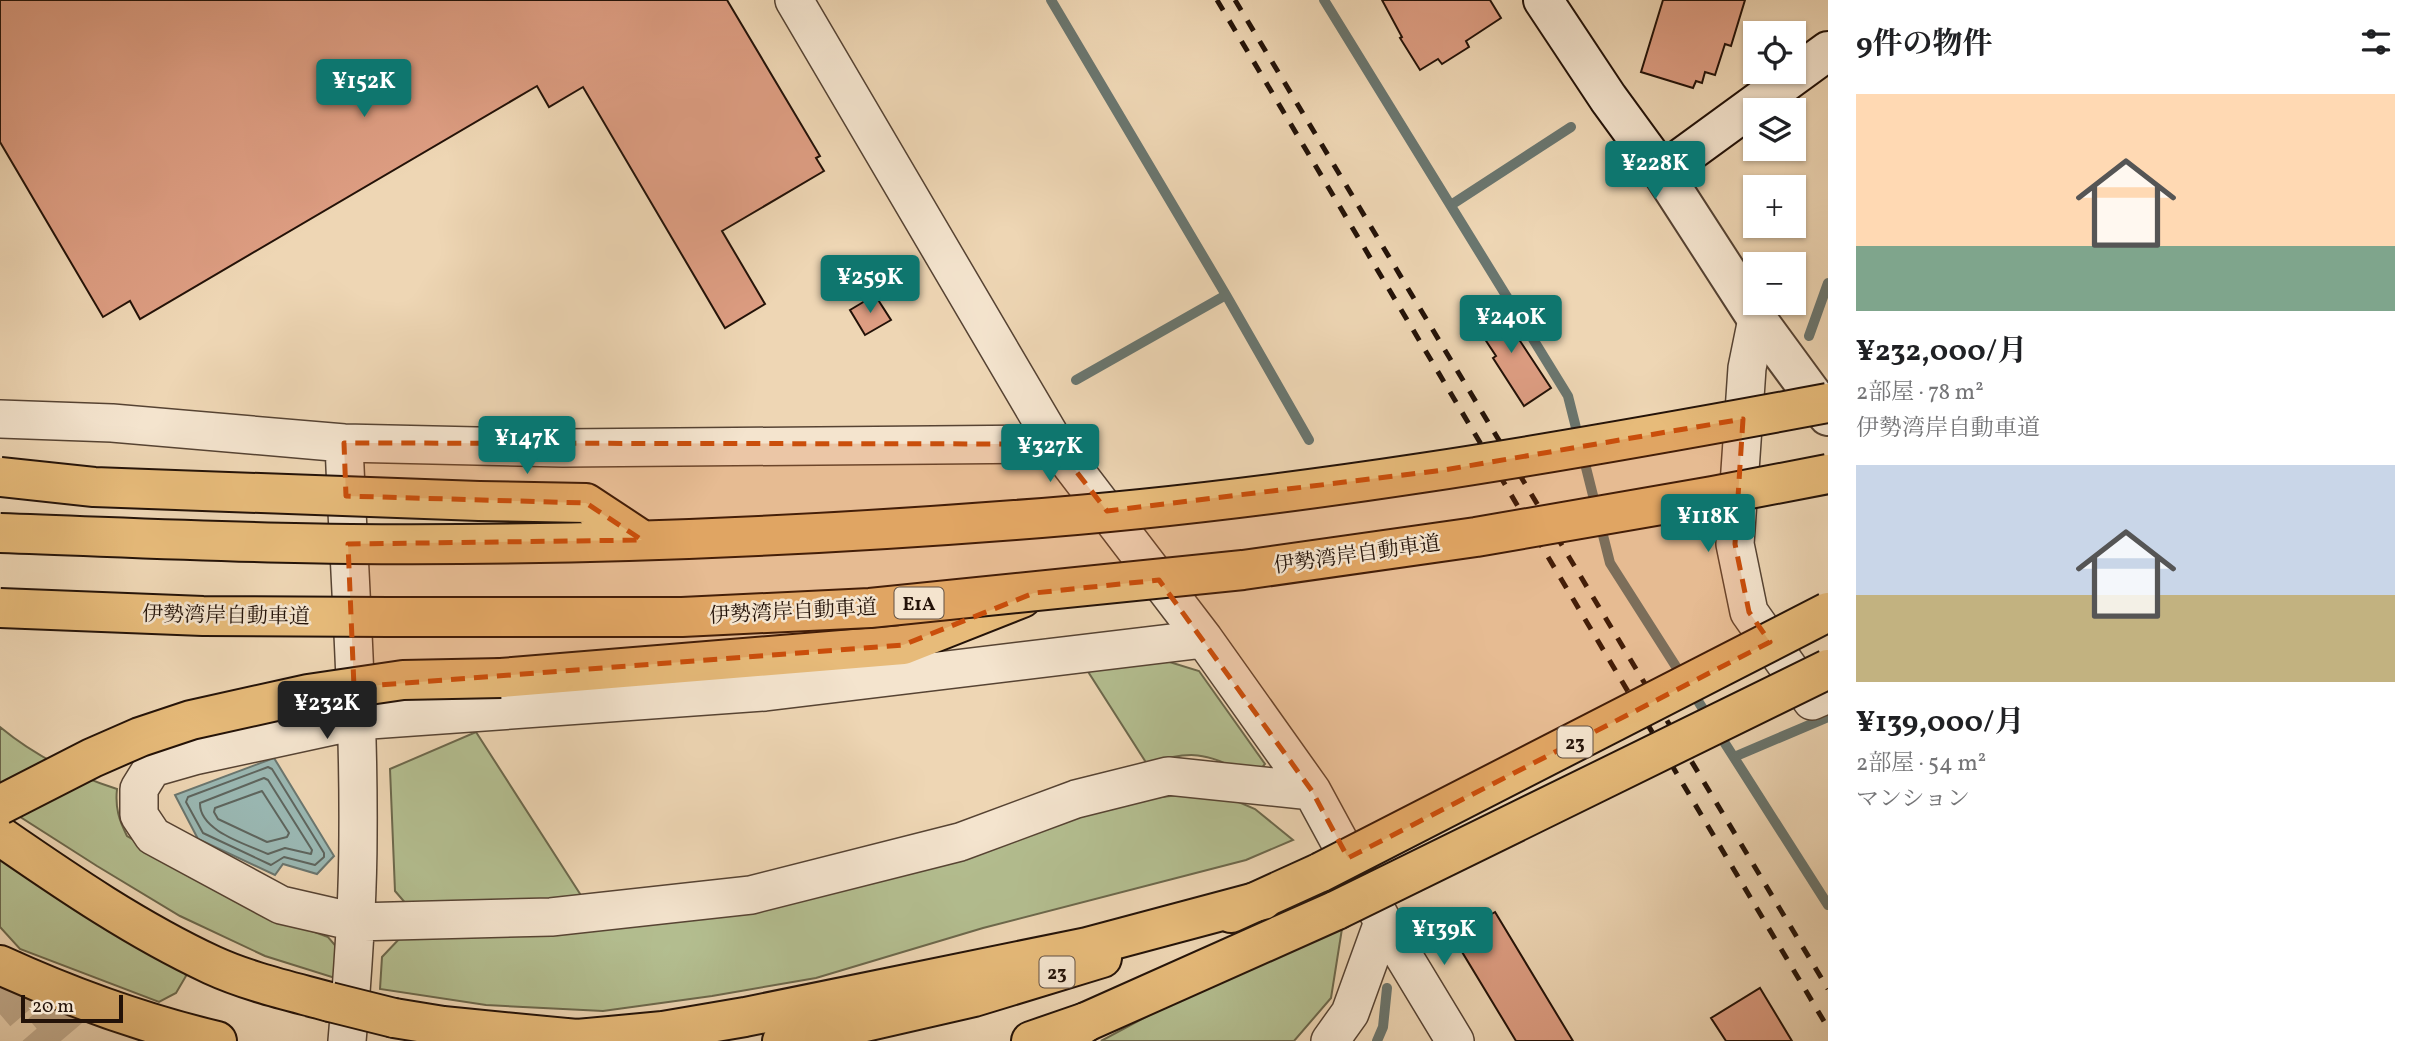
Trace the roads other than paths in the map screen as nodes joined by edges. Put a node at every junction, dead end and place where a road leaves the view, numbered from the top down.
1 (793, 0) edge
2 (1543, 0) edge
3 (1828, 51) edge
4 (1662, 172) junction
5 (1757, 319) junction
6 (1828, 403) edge
7 (1828, 416) edge
8 (0, 419) edge
9 (344, 443) junction
10 (1055, 444) junction
11 (1828, 474) edge
12 (0, 477) edge
13 (0, 533) edge
14 (642, 540) junction
15 (1034, 593) junction
16 (0, 608) edge
17 (1828, 612) edge
18 (1204, 639) junction
19 (1828, 669) edge
20 (1828, 694) edge
21 (356, 721) junction
22 (1312, 791) junction
23 (0, 805) edge
24 (0, 836) edge
25 (1263, 900) junction
26 (355, 922) junction
27 (1383, 922) junction
28 (0, 965) edge
29 (0, 985) edge
30 (1072, 1032) edge
31 (149, 1041) edge
32 (216, 1041) edge
33 (347, 1041) edge
34 (782, 1041) edge
35 (1031, 1041) edge
36 (1331, 1041) edge
37 (1455, 1041) edge

1 - 10 street
2 - 4 main road
3 - 4 main road
4 - 5 main road
5 - 7 main road
5 - 20 street
6 - 14 highway, bridge
8 - 9 street
9 - 10 street
9 - 21 street
10 - 18 street
11 - 15 highway, 伊勢湾岸自動車道 / E1A, bridge
12 - 14 highway, bridge
13 - 14 highway, bridge
15 - 16 highway, 伊勢湾岸自動車道 / E1A, bridge
15 - 23 highway, bridge
17 - 25 highway, 23, bridge
18 - 21 street
18 - 22 street
19 - 30 highway, 23, bridge
21 - 26 street
21 - 26 street
22 - 26 street
22 - 27 street
24 - 25 highway, bridge
25 - 34 highway, 23
26 - 33 street
27 - 36 street
27 - 37 street
28 - 32 highway
29 - 31 highway
30 - 35 highway, 23

